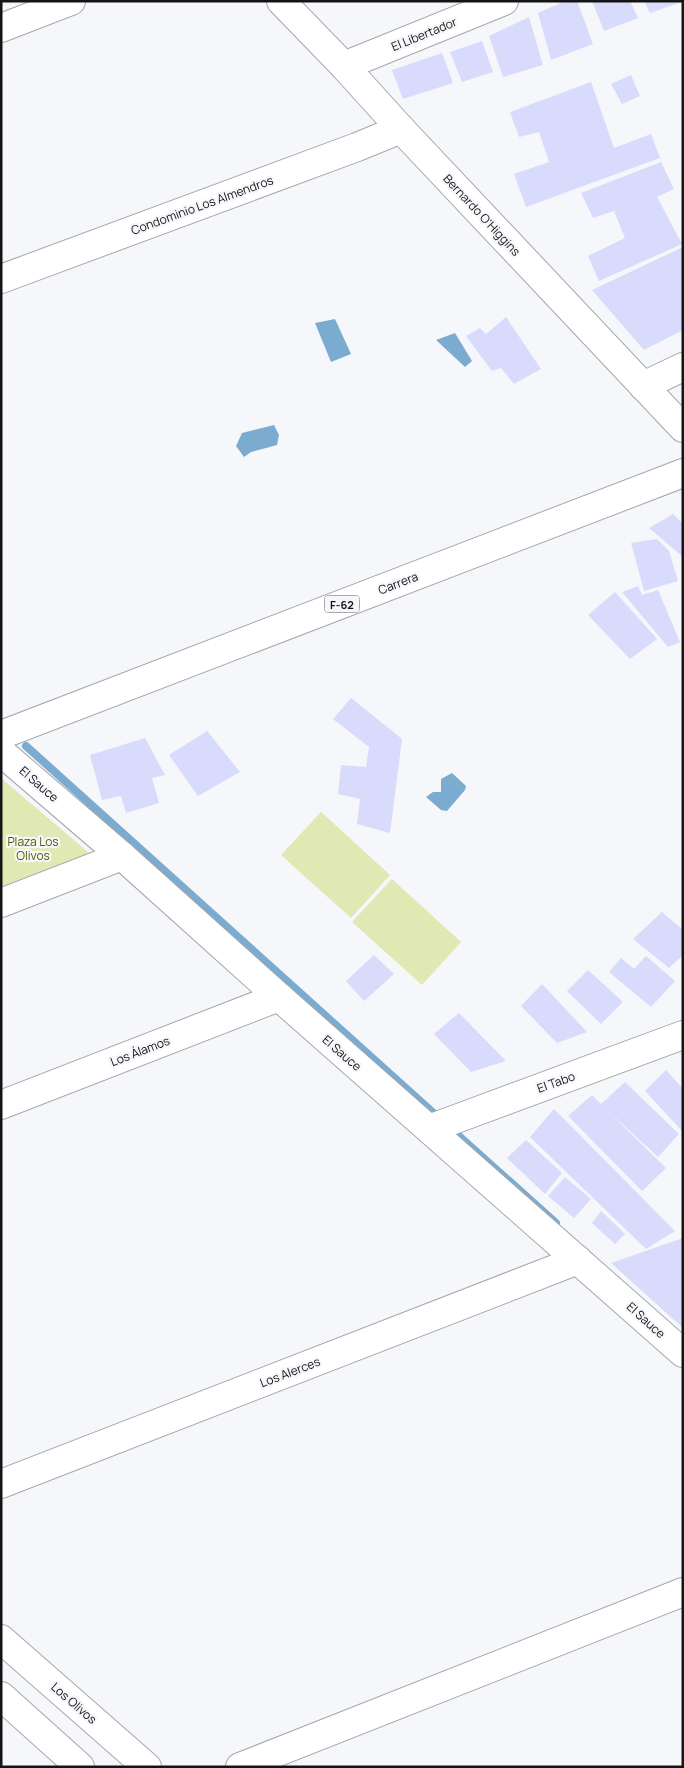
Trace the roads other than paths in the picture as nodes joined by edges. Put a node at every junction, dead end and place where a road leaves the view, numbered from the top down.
1 (71, 1) edge
2 (281, 1) edge
3 (504, 1) edge
4 (1, 28) edge
5 (344, 66) junction
6 (401, 129) junction
7 (1, 279) edge
8 (683, 367) edge
9 (643, 386) junction
10 (683, 428) edge
11 (683, 473) edge
12 (1, 735) edge
13 (1, 752) edge
14 (122, 856) junction
15 (1, 903) edge
16 (279, 997) junction
17 (683, 1034) edge
18 (1, 1105) edge
19 (429, 1129) junction
20 (578, 1260) junction
21 (683, 1353) edge
22 (1, 1484) edge
23 (683, 1592) edge
24 (1, 1638) edge
25 (1, 1696) edge
26 (80, 1767) edge
27 (147, 1767) edge
28 (240, 1767) edge

1 - 4 street
2 - 5 street, Bernardo O'Higgins
3 - 5 street, El Libertador
5 - 6 street, Bernardo O'Higgins
6 - 7 street, Condominio Los Almendros
6 - 9 street, Bernardo O'Higgins
8 - 9 street
9 - 10 street, Bernardo O'Higgins
11 - 12 street, Carrera / F-62
13 - 14 street, El Sauce
14 - 15 street
14 - 16 street, El Sauce
16 - 18 street, Los Álamos
16 - 19 street, El Sauce
17 - 19 street, El Tabo
19 - 20 street, El Sauce
20 - 21 street, El Sauce
20 - 22 street, Los Alerces
23 - 28 street
24 - 27 street, Los Olivos
25 - 26 street

